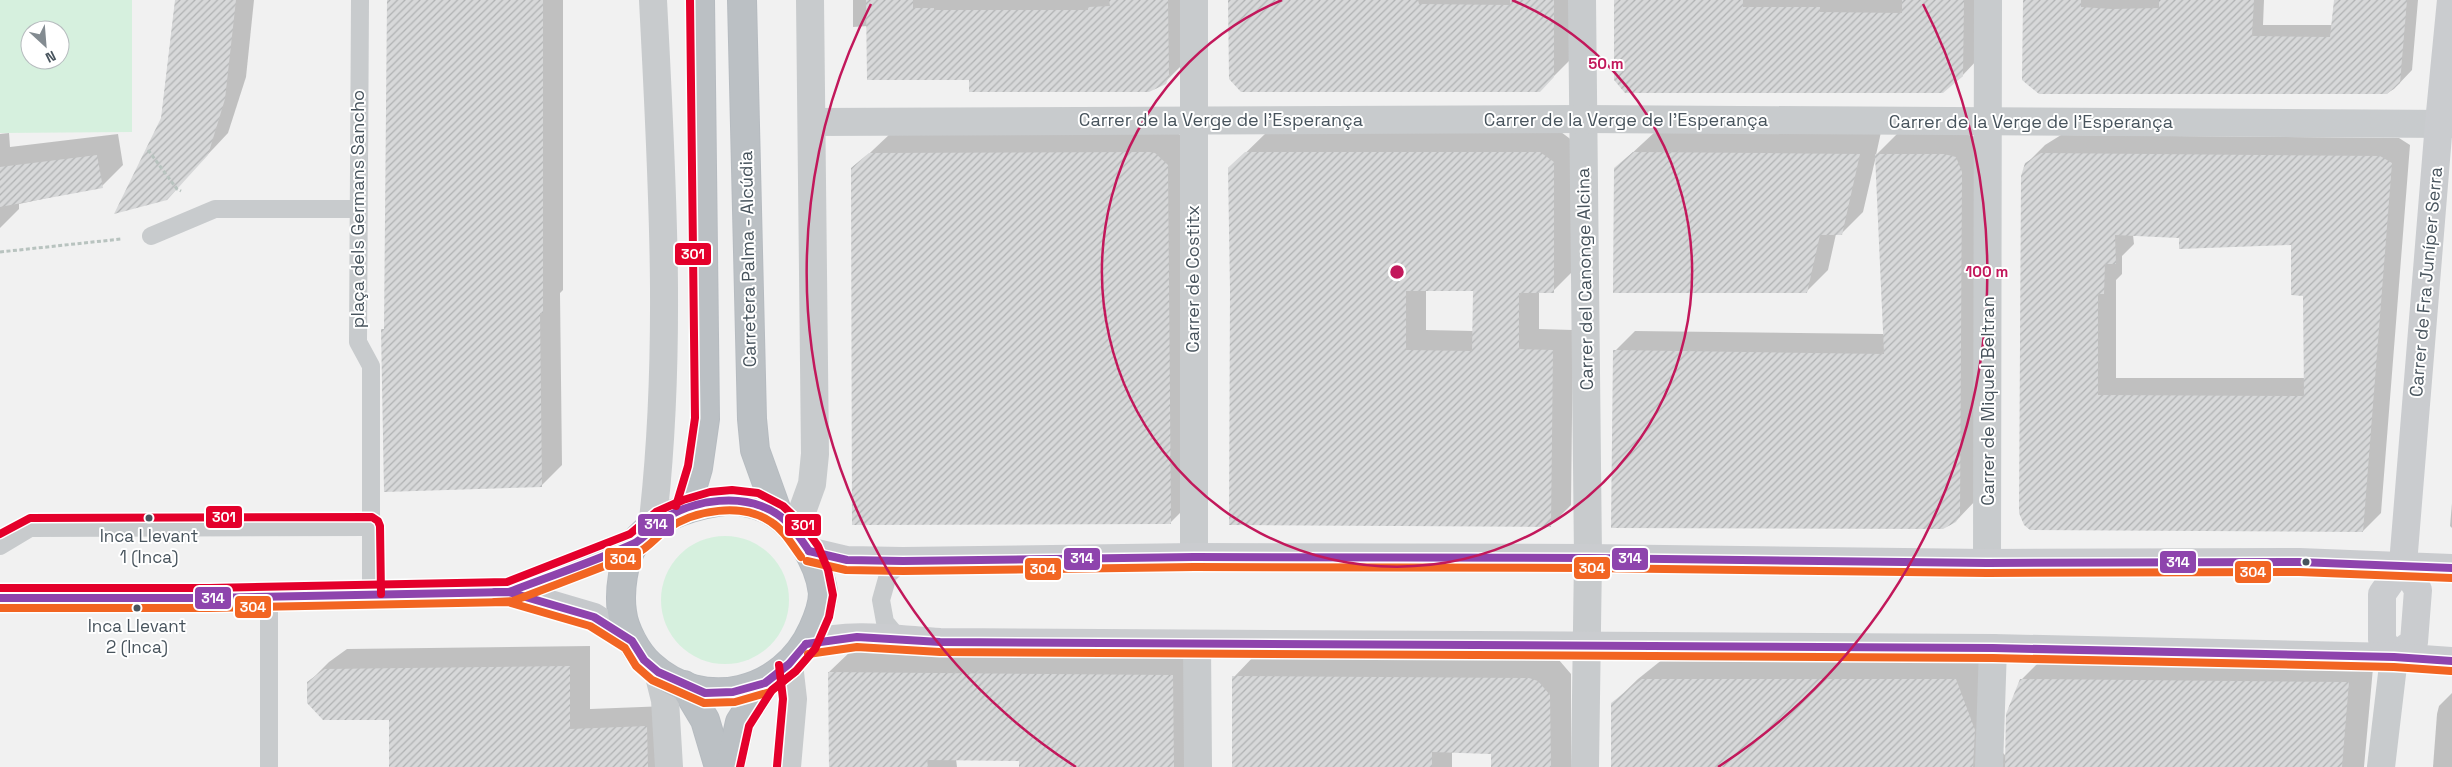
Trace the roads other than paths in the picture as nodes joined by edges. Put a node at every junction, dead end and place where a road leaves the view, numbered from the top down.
1 (360, 0) edge
2 (653, 0) edge
3 (700, 0) edge
4 (742, 0) edge
5 (810, 0) edge
6 (1194, 0) edge
7 (1582, 0) edge
8 (1988, 0) edge
9 (2451, 0) edge
10 (1193, 120) junction
11 (1584, 120) junction
12 (812, 122) junction
13 (1988, 122) junction
14 (2445, 123) edge
15 (358, 209) junction
16 (152, 236) road end
17 (686, 509) junction
18 (370, 527) junction
19 (794, 532) junction
20 (644, 535) junction
21 (0, 546) edge
22 (1194, 557) junction
23 (1588, 558) junction
24 (903, 561) junction
25 (1988, 563) junction
26 (2404, 564) junction
27 (2452, 568) edge
28 (509, 592) junction
29 (371, 594) junction
30 (269, 596) junction
31 (0, 598) edge
32 (899, 639) junction
33 (632, 641) junction
34 (1197, 644) junction
35 (1586, 647) junction
36 (1993, 648) junction
37 (798, 654) junction
38 (2394, 657) junction
39 (2452, 661) edge
40 (658, 672) junction
41 (765, 683) junction
42 (684, 685) junction
43 (269, 767) edge
44 (669, 767) edge
45 (719, 767) edge
46 (730, 767) edge
47 (787, 767) edge
48 (1198, 767) edge
49 (1585, 767) edge
50 (1989, 767) edge
51 (2381, 767) edge

1 - 15 lane, plaça dels Germans Sancho
2 - 20 street
3 - 17 highway
4 - 19 highway, Carretera Palma - Alcúdia
5 - 12 street
6 - 10 street, Carrer de Costitx
7 - 11 street, Carrer del Canonge Alcina
8 - 13 street, Carrer de Miquel Beltran
9 - 14 main road, Carrer de Fra Juníper Serra
10 - 11 street, Carrer de la Verge de l'Esperança
10 - 12 street, Carrer de la Verge de l'Esperança
10 - 22 street, Carrer de Costitx
11 - 13 street, Carrer de la Verge de l'Esperança
11 - 23 street, Carrer del Canonge Alcina
12 - 19 street
13 - 14 street, Carrer de la Verge de l'Esperança
13 - 25 street, Carrer de Miquel Beltran
14 - 26 main road, Carrer de Fra Juníper Serra
15 - 16 lane
15 - 18 lane, plaça dels Germans Sancho
17 - 19 highway
17 - 20 highway
18 - 21 lane
18 - 29 lane, plaça dels Germans Sancho
19 - 24 main road
19 - 37 highway, Carretera Palma - Alcúdia
20 - 28 main road
20 - 33 highway
22 - 23 main road
22 - 24 main road
23 - 25 main road
23 - 35 street, Carrer del Canonge Alcina
24 - 32 lane
25 - 26 main road
26 - 27 main road
26 - 38 main road
28 - 29 main road
28 - 33 main road
29 - 30 main road
30 - 31 main road
30 - 43 lane
32 - 34 main road
32 - 37 main road
33 - 40 highway
34 - 35 main road
34 - 48 street
35 - 36 main road
35 - 49 street, Carrer del Canonge Alcina
36 - 38 main road
36 - 50 street
37 - 41 highway
37 - 47 street
38 - 39 main road
38 - 51 street
40 - 42 highway
40 - 44 street
41 - 42 highway
41 - 46 highway
42 - 45 highway

